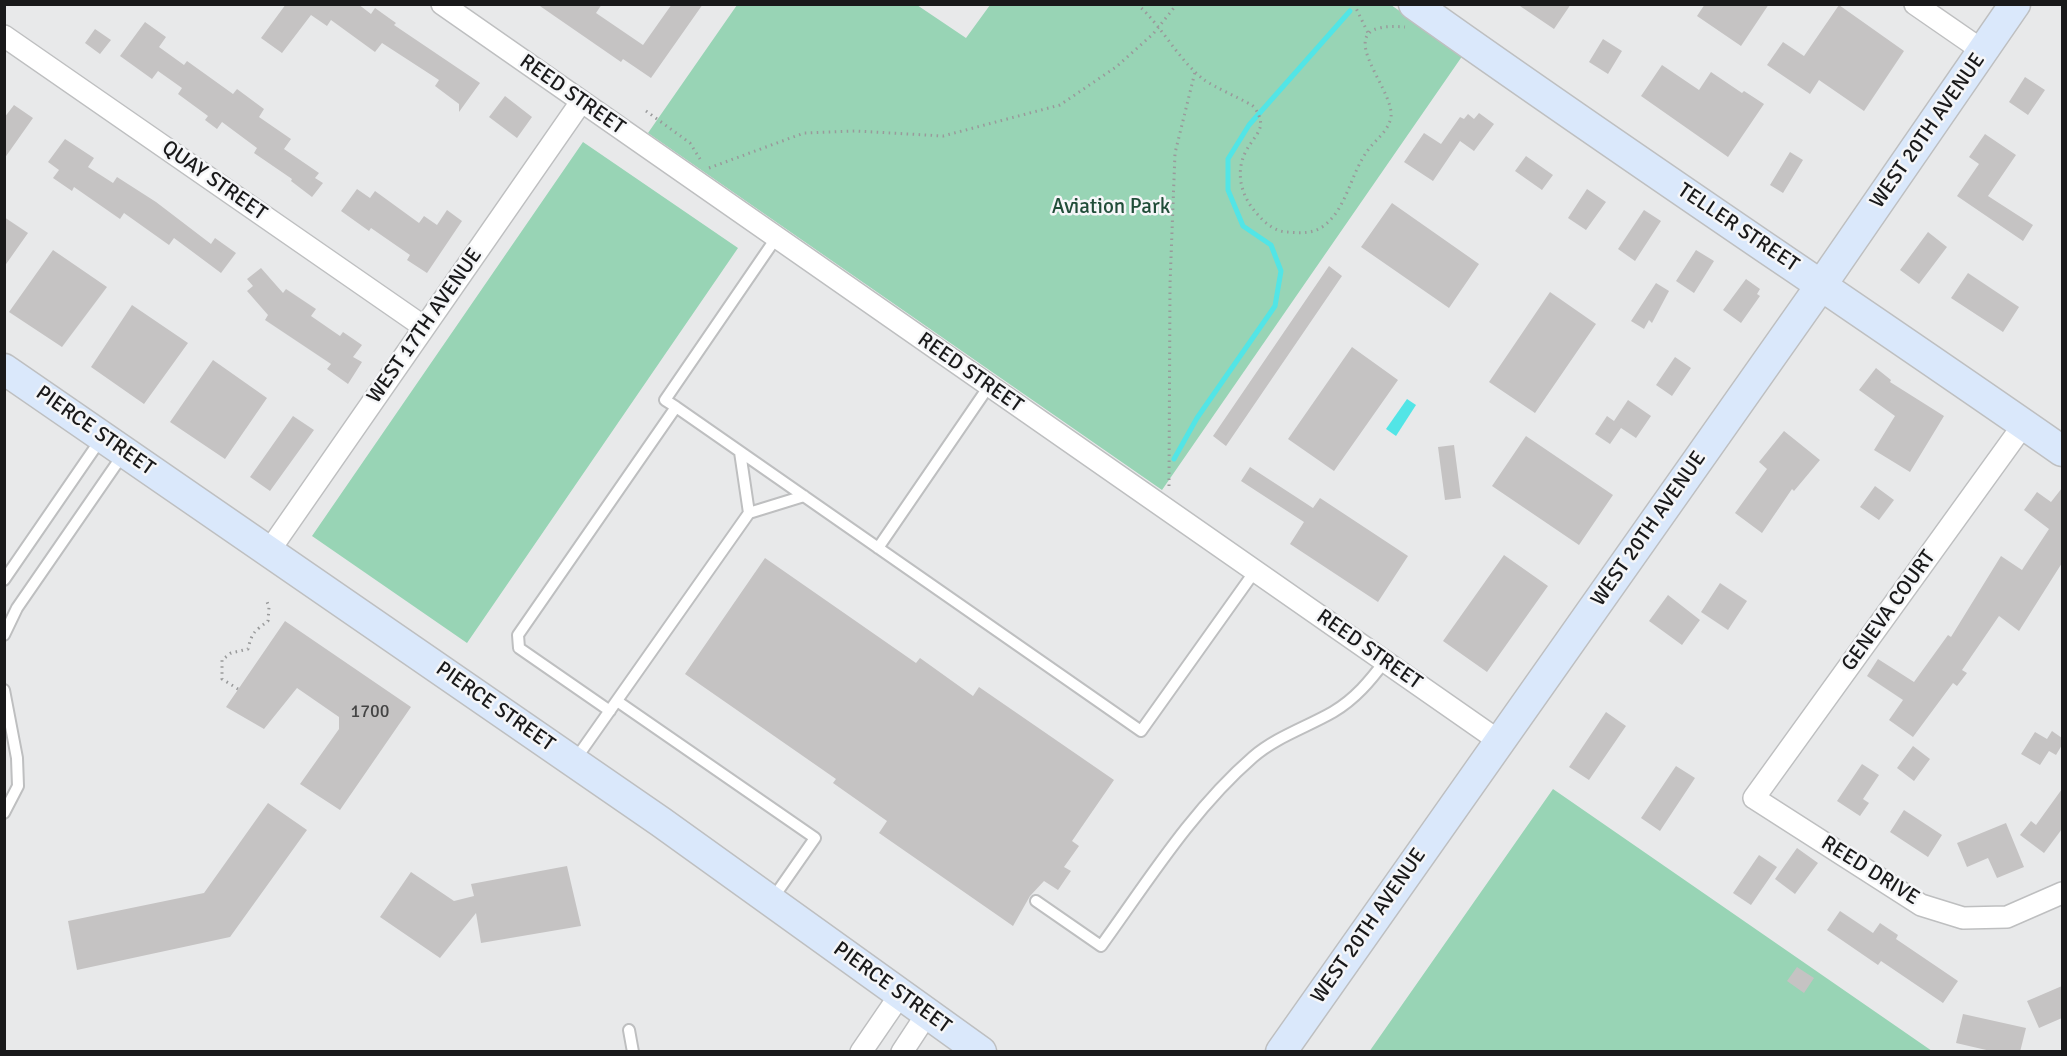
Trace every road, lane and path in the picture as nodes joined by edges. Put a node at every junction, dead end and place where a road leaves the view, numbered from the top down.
1 (442, 4) edge
2 (1137, 4) edge
3 (1177, 4) edge
4 (1354, 4) edge
5 (1915, 4) edge
6 (2015, 4) edge
7 (1414, 16) edge
8 (1159, 28) junction
9 (4, 36) edge
10 (1369, 36) junction
11 (1983, 51) junction
12 (1195, 72) junction
13 (581, 102) junction
14 (646, 111) dead end
15 (700, 160) dead end
16 (706, 168) dead end
17 (776, 238) junction
18 (1822, 284) junction
19 (423, 327) junction
20 (4, 369) edge
21 (989, 386) junction
22 (676, 407) junction
23 (2024, 424) junction
24 (113, 444) junction
25 (2062, 451) edge
26 (740, 452) junction
27 (1169, 486) dead end
28 (804, 496) junction
29 (749, 513) junction
30 (878, 548) junction
31 (269, 550) junction
32 (1255, 571) junction
33 (4, 580) edge
34 (266, 599) dead end
35 (4, 635) edge
36 (1385, 661) junction
37 (238, 689) dead end
38 (4, 690) edge
39 (617, 701) junction
40 (610, 711) junction
41 (1499, 741) junction
42 (574, 761) junction
43 (1754, 798) joint
44 (4, 813) edge
45 (2062, 893) edge
46 (1036, 900) dead end
47 (771, 901) junction
48 (900, 996) junction
49 (927, 1014) junction
50 (629, 1030) dead end
51 (633, 1052) edge
52 (861, 1052) edge
53 (902, 1052) edge
54 (981, 1052) edge
55 (1281, 1052) edge

1 - 13 street, REED STREET
2 - 8 path
3 - 8 path
4 - 10 path
5 - 11 street
6 - 11 street, WEST 20TH AVENUE
7 - 10 path
7 - 18 street, TELLER STREET
8 - 12 path
8 - 16 path
9 - 19 street, QUAY STREET
10 - 12 path
11 - 18 street, WEST 20TH AVENUE
12 - 27 path
13 - 17 street, REED STREET
13 - 19 street, WEST 17TH AVENUE
14 - 15 path
17 - 21 street, REED STREET
17 - 22 lane
18 - 23 street, TELLER STREET
18 - 41 street, WEST 20TH AVENUE
19 - 31 street, WEST 17TH AVENUE
20 - 24 street, PIERCE STREET
21 - 30 lane
21 - 32 street, REED STREET
22 - 26 lane
22 - 40 lane
23 - 25 street, TELLER STREET
23 - 43 street, GENEVA COURT
24 - 31 street, PIERCE STREET
24 - 33 lane
24 - 35 lane
26 - 28 lane
26 - 29 lane
28 - 29 lane
28 - 30 lane
29 - 39 lane
30 - 32 lane
31 - 42 street, PIERCE STREET
32 - 36 street, REED STREET
34 - 37 path
36 - 41 street, REED STREET
36 - 46 lane
38 - 44 lane
39 - 40 lane
39 - 47 lane
40 - 42 lane
41 - 55 street, WEST 20TH AVENUE
42 - 47 street, PIERCE STREET
43 - 45 street, REED DRIVE
47 - 48 street, PIERCE STREET
48 - 49 street, PIERCE STREET
48 - 52 street
49 - 53 street
49 - 54 street, PIERCE STREET
50 - 51 lane

